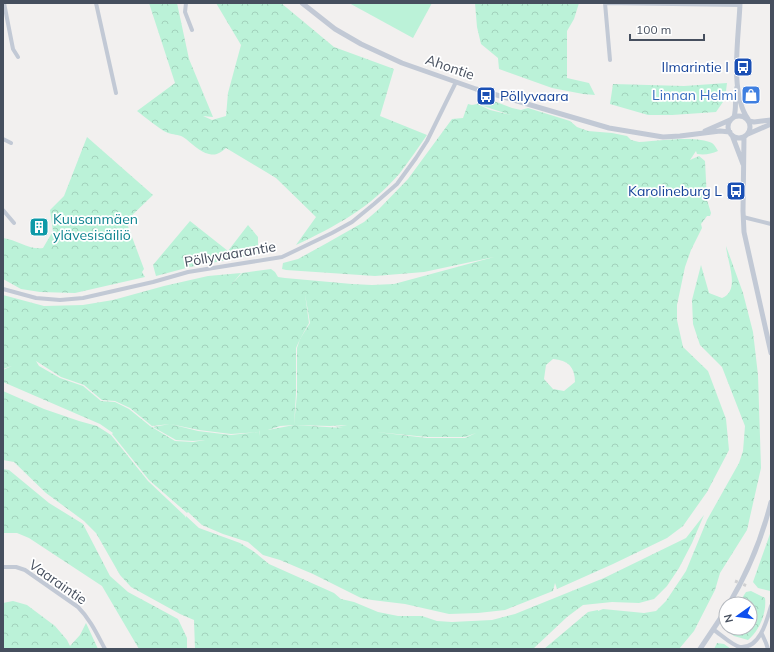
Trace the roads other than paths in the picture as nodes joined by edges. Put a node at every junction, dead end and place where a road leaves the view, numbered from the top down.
1 (4, 3) edge
2 (96, 3) edge
3 (186, 3) edge
4 (302, 3) edge
5 (605, 3) edge
6 (671, 3) edge
7 (740, 4) edge
8 (192, 30) dead end
9 (18, 57) dead end
10 (610, 60) dead end
11 (456, 82) junction
12 (737, 87) junction
13 (116, 93) dead end
14 (732, 118) junction
15 (748, 120) junction
16 (771, 120) edge
17 (771, 124) edge
18 (698, 134) junction
19 (731, 134) junction
20 (746, 136) junction
21 (3, 139) edge
22 (11, 143) dead end
23 (743, 165) junction
24 (3, 210) edge
25 (743, 217) junction
26 (14, 223) dead end
27 (771, 224) edge
28 (3, 289) edge
29 (771, 352) edge
30 (771, 502) edge
31 (3, 567) edge
32 (734, 596) edge
33 (771, 606) edge
34 (718, 623) edge
35 (714, 630) junction
36 (762, 634) junction
37 (105, 649) edge
38 (700, 649) edge
39 (768, 649) edge

1 - 9 street
2 - 13 street
3 - 8 street
4 - 11 street, Ahontie
5 - 6 street
5 - 10 street
6 - 7 street
7 - 12 street
11 - 18 street, Ahontie
11 - 28 street, Pöllyvaarantie
12 - 14 street
12 - 15 street
14 - 15 street
14 - 18 street, Ahontie
14 - 19 street
15 - 16 street
15 - 20 street
17 - 20 street
18 - 19 street, Ahontie
19 - 20 street
19 - 23 street
20 - 23 street
21 - 22 street
23 - 25 street
24 - 26 street
25 - 27 street
25 - 29 street
30 - 32 street
31 - 37 street, Vaaraintie
33 - 36 street
34 - 35 street
35 - 36 street
35 - 38 street
36 - 39 street

